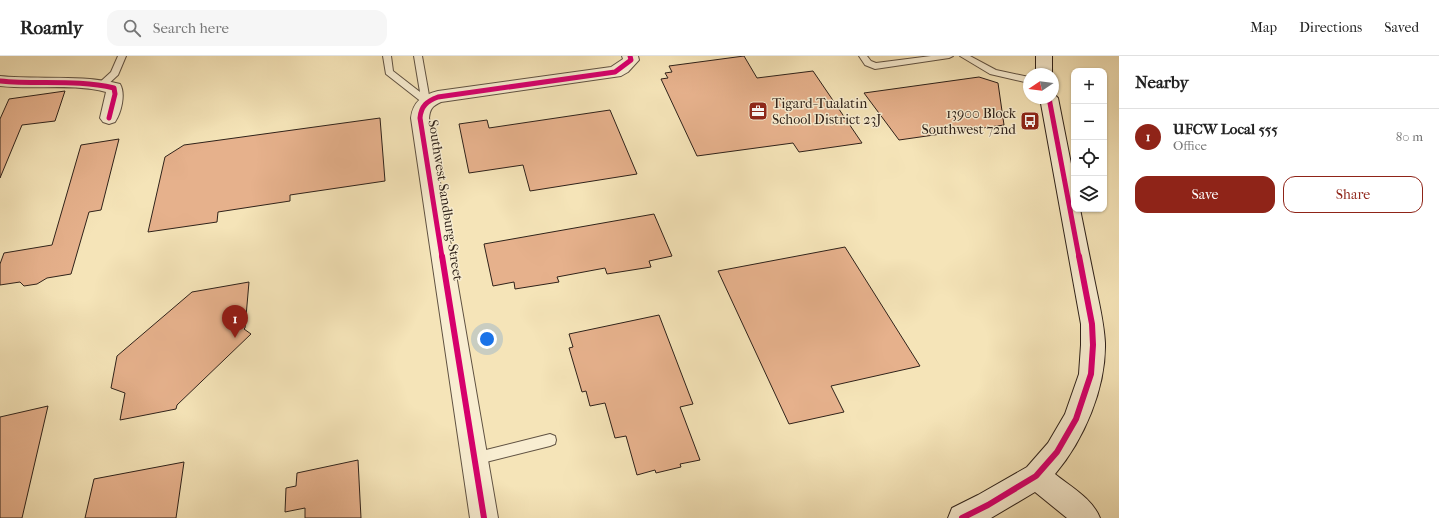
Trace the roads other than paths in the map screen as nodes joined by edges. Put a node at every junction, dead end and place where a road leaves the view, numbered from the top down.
1 (122, 56) edge
2 (387, 56) edge
3 (418, 56) edge
4 (630, 56) edge
5 (863, 56) edge
6 (949, 56) edge
7 (964, 56) edge
8 (1044, 56) edge
9 (1044, 68) edge
10 (1023, 79) edge
11 (0, 81) edge
12 (102, 85) junction
13 (426, 101) junction
14 (1050, 104) edge
15 (109, 118) dead end
16 (550, 440) dead end
17 (474, 459) junction
18 (1036, 476) junction
19 (484, 518) edge
20 (962, 518) edge
21 (1086, 518) edge

1 - 12 lane
2 - 13 lane
3 - 13 lane
4 - 13 street, Southwest Sandburg Street
5 - 6 lane
7 - 10 lane
8 - 9 street
11 - 12 street
12 - 15 street
13 - 17 street, Southwest Sandburg Street
14 - 18 street
16 - 17 lane
17 - 19 street, Southwest Sandburg Street
18 - 20 street
18 - 21 street

